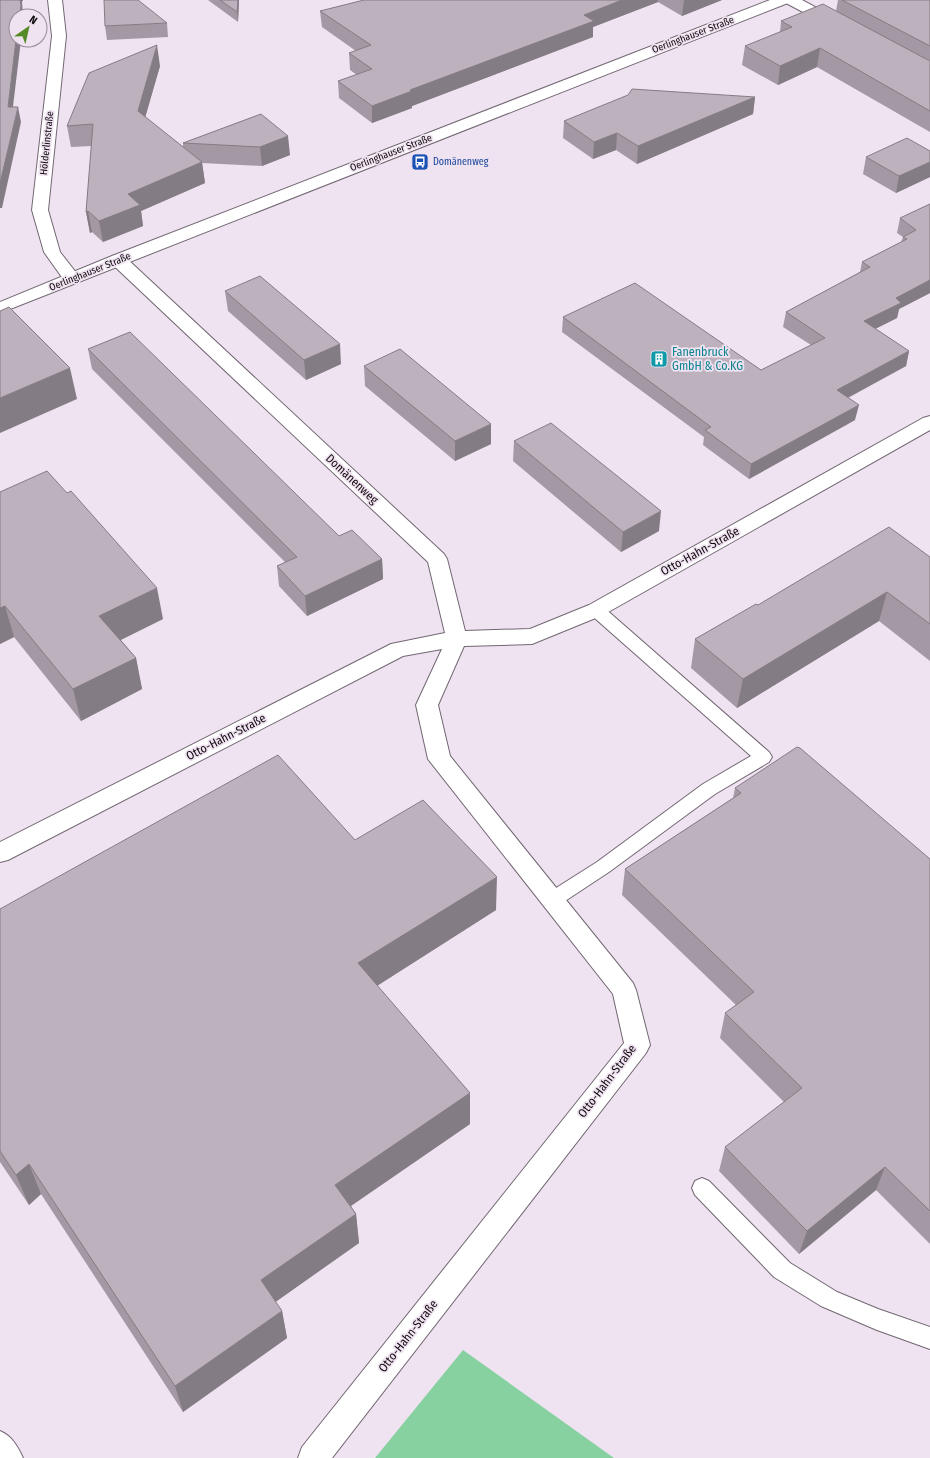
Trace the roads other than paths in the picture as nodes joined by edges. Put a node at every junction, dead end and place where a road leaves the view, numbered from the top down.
1 (55, 0) edge
2 (783, 0) edge
3 (791, 0) edge
4 (847, 30) edge
5 (118, 260) junction
6 (72, 279) junction
7 (0, 308) edge
8 (930, 422) edge
9 (596, 610) junction
10 (457, 639) junction
11 (0, 853) edge
12 (552, 900) junction
13 (702, 1188) dead end
14 (930, 1338) edge
15 (0, 1443) edge
16 (11, 1458) edge
17 (313, 1458) edge

1 - 6 street, Hölderlinstraße
2 - 5 street, Oerlinghauser Straße
3 - 4 street
5 - 6 street, Oerlinghauser Straße
5 - 10 street, Domänenweg
6 - 7 street, Oerlinghauser Straße
8 - 9 street, Otto-Hahn-Straße
9 - 10 street, Otto-Hahn-Straße
9 - 12 lane
10 - 11 street, Otto-Hahn-Straße
10 - 12 street, Otto-Hahn-Straße
12 - 17 street, Otto-Hahn-Straße
13 - 14 lane
15 - 16 lane

